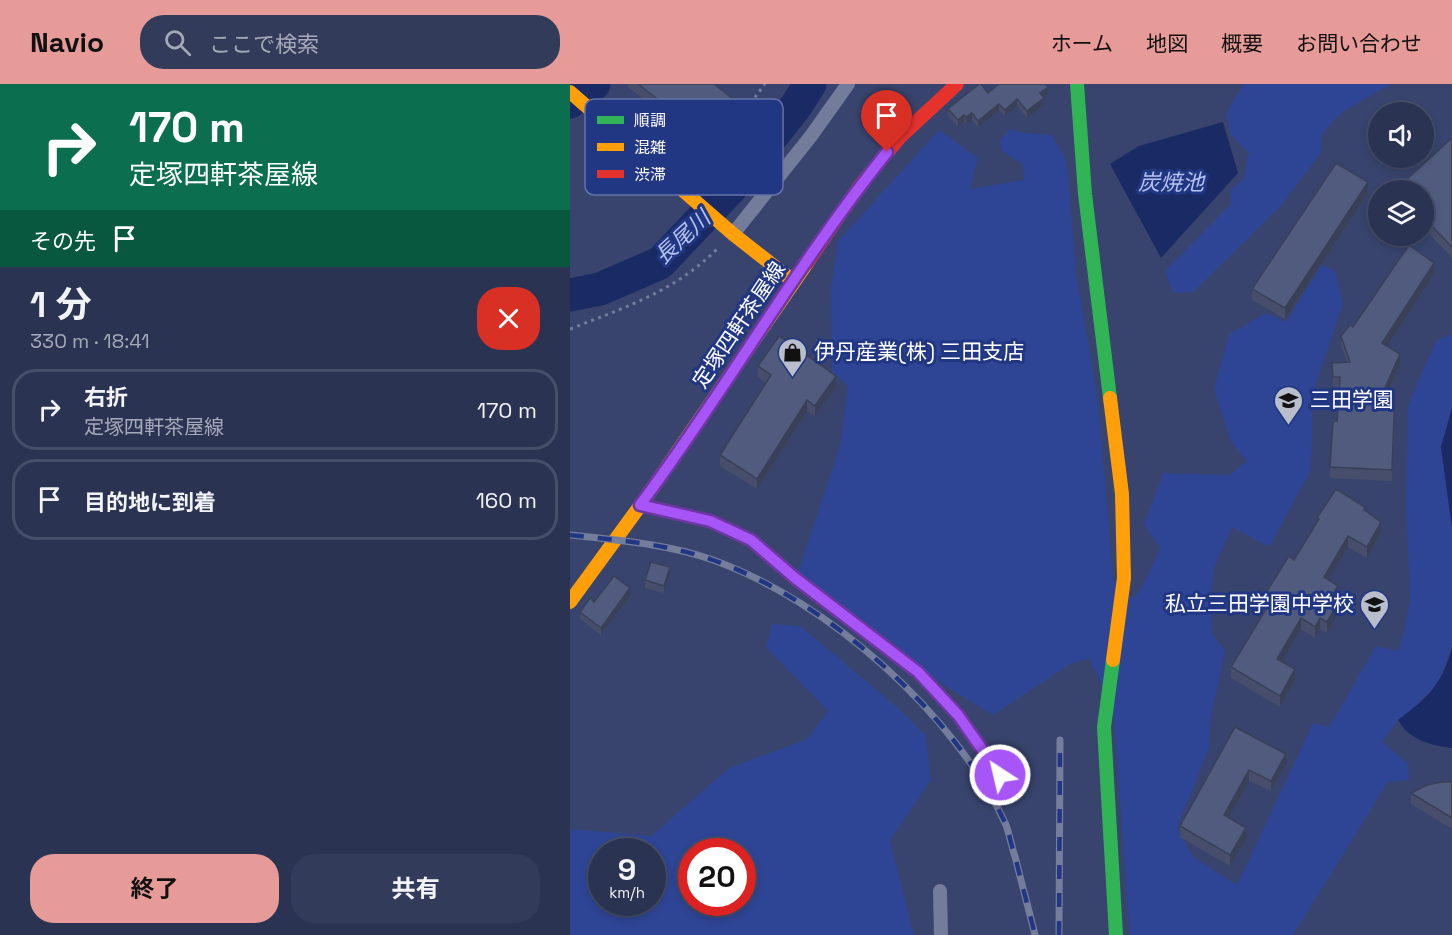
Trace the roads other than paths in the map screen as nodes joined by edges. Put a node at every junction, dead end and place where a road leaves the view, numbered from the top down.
1 (848, 84) edge
2 (957, 84) edge
3 (1077, 84) edge
4 (571, 92) edge
5 (585, 104) edge
6 (783, 171) edge
7 (690, 195) edge
8 (764, 195) edge
9 (733, 234) junction
10 (793, 281) junction
11 (640, 505) junction
12 (570, 602) edge
13 (1000, 775) dead end
14 (940, 891) dead end
15 (941, 935) edge
16 (1116, 935) edge

1 - 6 street
2 - 10 street, 定塚四軒茶屋線
3 - 16 street
4 - 5 street
7 - 9 street
8 - 9 street
9 - 10 street
10 - 11 street, 定塚四軒茶屋線
11 - 12 street, 定塚四軒茶屋線
11 - 13 lane
14 - 15 street

